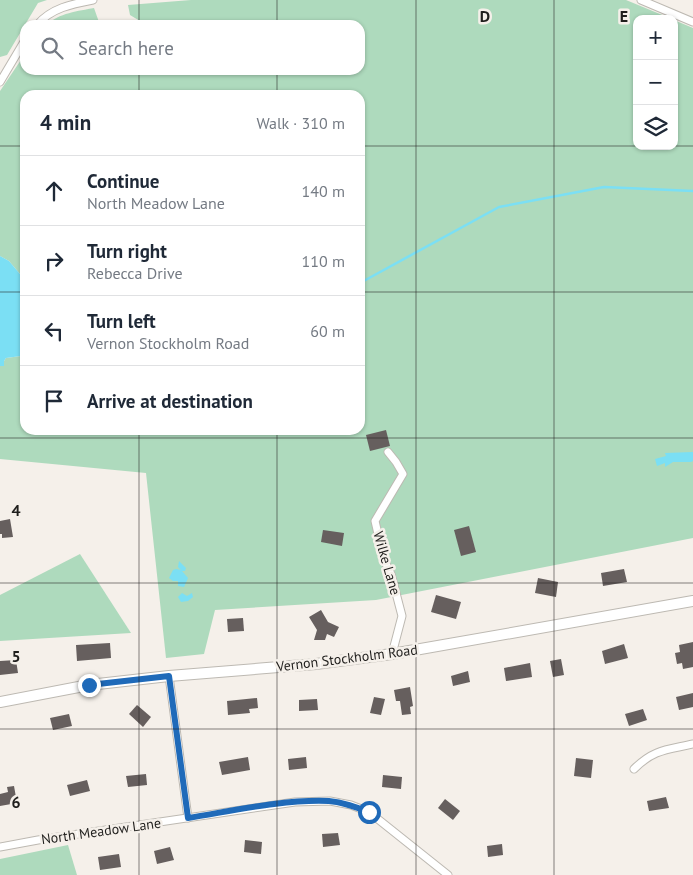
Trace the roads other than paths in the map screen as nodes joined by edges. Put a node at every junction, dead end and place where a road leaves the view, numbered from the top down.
1 (93, 0) edge
2 (641, 0) edge
3 (41, 20) edge
4 (693, 22) edge
5 (20, 48) edge
6 (0, 82) edge
7 (388, 452) dead end
8 (693, 601) edge
9 (392, 654) junction
10 (169, 676) junction
11 (0, 702) edge
12 (693, 744) edge
13 (634, 769) dead end
14 (188, 818) junction
15 (0, 847) edge
16 (448, 875) edge

1 - 3 street
2 - 4 street
5 - 6 street
7 - 9 street, Wilke Lane
8 - 9 main road, Vernon Stockholm Road
9 - 10 main road, Vernon Stockholm Road
10 - 11 main road, Vernon Stockholm Road
10 - 14 street
12 - 13 street
14 - 15 street, North Meadow Lane
14 - 16 street, North Meadow Lane

